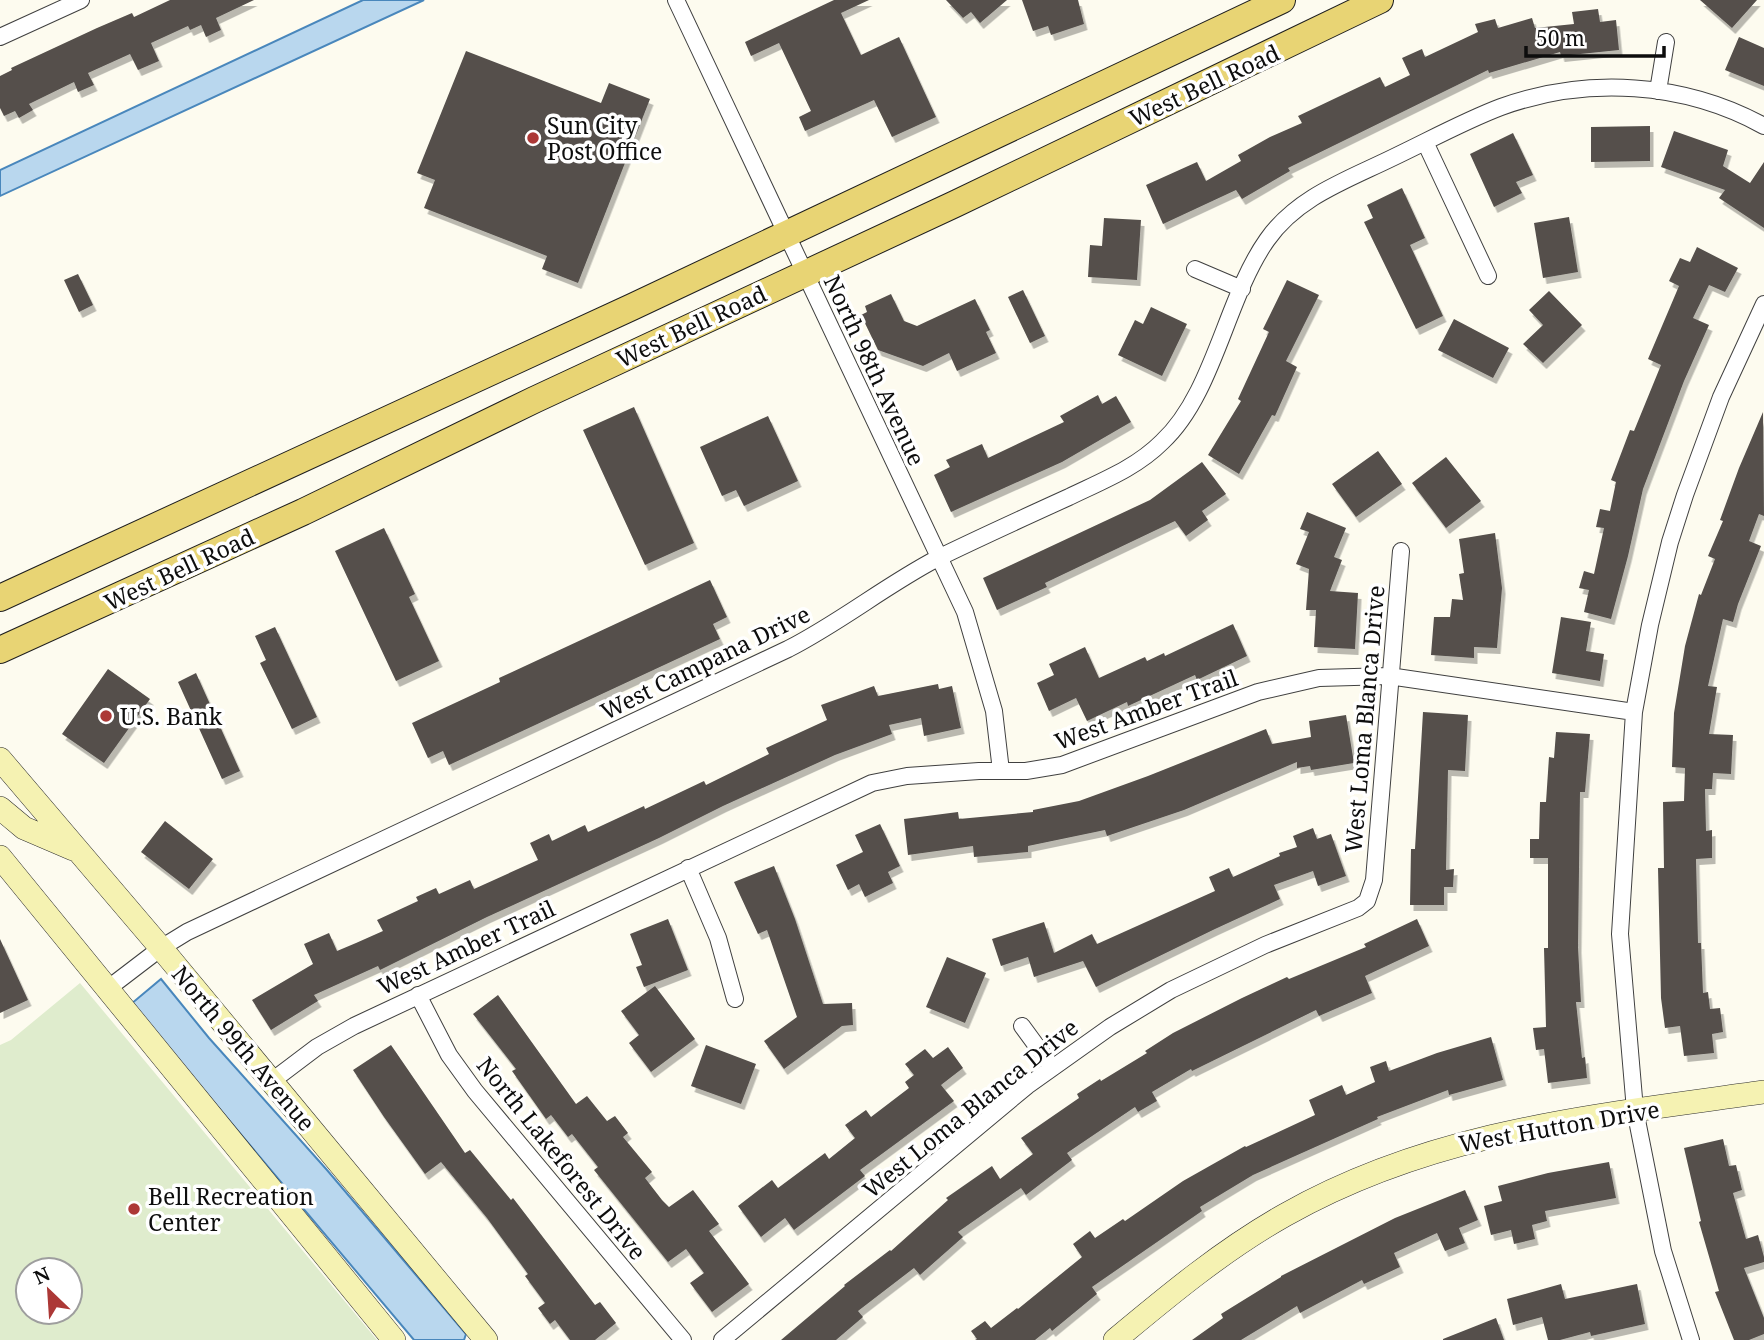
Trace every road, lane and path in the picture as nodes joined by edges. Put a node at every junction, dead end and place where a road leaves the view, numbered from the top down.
1 (81, 0) edge
2 (676, 0) edge
3 (1282, 0) edge
4 (1380, 0) edge
5 (0, 37) edge
6 (1666, 42) dead end
7 (1658, 91) junction
8 (1764, 126) edge
9 (1425, 142) junction
10 (786, 235) junction
11 (1195, 269) dead end
12 (804, 273) junction
13 (1488, 276) dead end
14 (1242, 289) junction
15 (1764, 303) edge
16 (1401, 551) dead end
17 (939, 558) junction
18 (0, 598) edge
19 (0, 650) edge
20 (1389, 677) junction
21 (1634, 712) junction
22 (0, 759) edge
23 (1001, 771) junction
24 (0, 808) edge
25 (77, 850) junction
26 (0, 857) edge
27 (688, 868) junction
28 (161, 948) junction
29 (106, 990) junction
30 (418, 995) junction
31 (735, 999) dead end
32 (1022, 1026) dead end
33 (1052, 1067) junction
34 (272, 1081) junction
35 (1764, 1092) edge
36 (1635, 1110) junction
37 (394, 1340) edge
38 (486, 1340) edge
39 (683, 1340) edge
40 (722, 1340) edge
41 (1115, 1340) edge
42 (1691, 1340) edge

1 - 5 street
2 - 10 street, North 98th Avenue
3 - 10 main road, West Bell Road
4 - 12 main road, West Bell Road
6 - 7 street
7 - 8 street, West Campana Drive
7 - 9 street, West Campana Drive
9 - 13 street
9 - 14 street, West Campana Drive
10 - 12 street, North 98th Avenue
10 - 18 main road, West Bell Road
11 - 14 street
12 - 17 street, North 98th Avenue
12 - 19 main road, West Bell Road
14 - 17 street, West Campana Drive
15 - 21 street
16 - 20 street, West Loma Blanca Drive
17 - 23 street, North 98th Avenue
17 - 28 street, West Campana Drive
20 - 21 street, West Amber Trail
20 - 23 street, West Amber Trail
20 - 33 street, West Loma Blanca Drive
21 - 36 street
22 - 25 main road, North 99th Avenue
23 - 27 street, West Amber Trail
24 - 25 main road
25 - 28 main road, North 99th Avenue
26 - 29 main road
27 - 30 street, West Amber Trail
27 - 31 street
28 - 29 street, West Campana Drive
28 - 34 main road, North 99th Avenue
29 - 37 main road
30 - 34 street, West Amber Trail
30 - 39 street, North Lakeforest Drive
32 - 33 street
33 - 40 street, West Loma Blanca Drive
34 - 38 main road, North 99th Avenue
35 - 36 main road, West Hutton Drive
36 - 41 main road, West Hutton Drive
36 - 42 street

